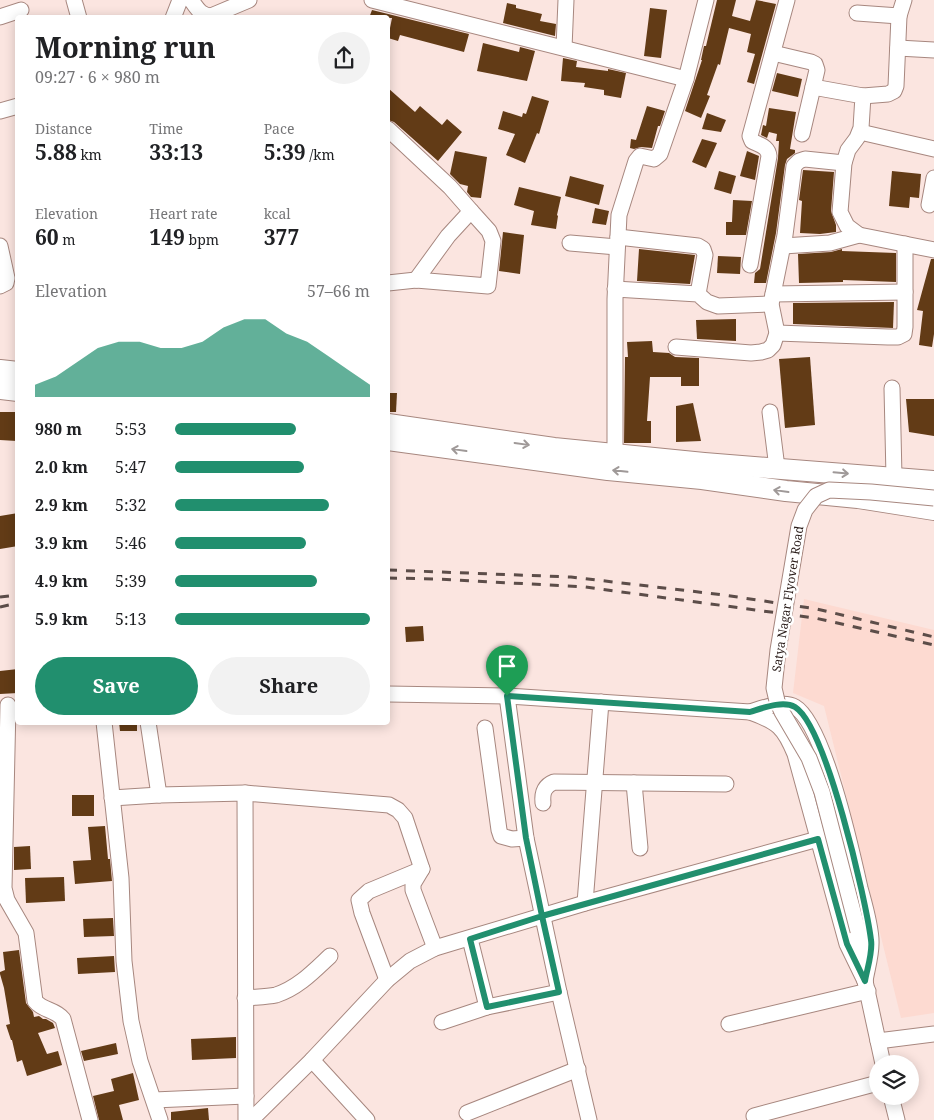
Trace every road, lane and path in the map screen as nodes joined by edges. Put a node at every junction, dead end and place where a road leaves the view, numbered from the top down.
1 (74, 0) edge
2 (180, 0) edge
3 (191, 0) edge
4 (249, 0) edge
5 (372, 0) edge
6 (566, 0) edge
7 (706, 0) edge
8 (904, 0) edge
9 (782, 1) edge
10 (21, 9) edge
11 (857, 13) dead end
12 (78, 15) edge
13 (174, 15) edge
14 (204, 15) edge
15 (213, 15) edge
16 (899, 16) junction
17 (0, 17) edge
18 (564, 48) junction
19 (898, 48) junction
20 (934, 50) edge
21 (774, 53) junction
22 (686, 79) junction
23 (813, 87) junction
24 (863, 96) junction
25 (15, 107) edge
26 (0, 111) edge
27 (390, 131) edge
28 (860, 132) junction
29 (802, 134) dead end
30 (934, 149) edge
31 (844, 163) junction
32 (934, 178) edge
33 (929, 206) dead end
34 (471, 210) junction
35 (859, 235) junction
36 (618, 242) junction
37 (570, 243) dead end
38 (905, 244) junction
39 (0, 246) edge
40 (783, 246) junction
41 (934, 250) edge
42 (750, 264) dead end
43 (416, 280) junction
44 (390, 283) edge
45 (0, 286) edge
46 (615, 289) junction
47 (905, 292) junction
48 (698, 294) junction
49 (772, 299) junction
50 (776, 333) junction
51 (676, 347) dead end
52 (0, 370) edge
53 (15, 372) edge
54 (892, 388) dead end
55 (0, 389) edge
56 (15, 391) edge
57 (770, 412) dead end
58 (390, 424) edge
59 (390, 440) edge
60 (615, 454) junction
61 (777, 468) junction
62 (703, 471) junction
63 (894, 477) junction
64 (934, 480) edge
65 (934, 489) edge
66 (934, 506) edge
67 (390, 694) edge
68 (507, 696) junction
69 (601, 702) junction
70 (9, 704) edge
71 (750, 712) junction
72 (104, 725) edge
73 (148, 725) edge
74 (485, 728) dead end
75 (595, 782) junction
76 (634, 783) junction
77 (726, 784) dead end
78 (245, 793) junction
79 (159, 795) junction
80 (112, 798) junction
81 (543, 803) dead end
82 (526, 838) junction
83 (818, 839) junction
84 (640, 848) dead end
85 (422, 869) junction
86 (584, 903) junction
87 (542, 916) junction
88 (470, 939) junction
89 (435, 948) junction
90 (330, 956) dead end
91 (387, 980) junction
92 (866, 986) junction
93 (559, 992) junction
94 (245, 998) junction
95 (487, 1007) junction
96 (442, 1022) dead end
97 (729, 1024) dead end
98 (934, 1034) edge
99 (878, 1041) junction
100 (881, 1055) edge
101 (312, 1060) junction
102 (578, 1069) junction
103 (869, 1085) edge
104 (246, 1096) junction
105 (154, 1100) junction
106 (893, 1105) edge
107 (468, 1113) dead end
108 (754, 1116) dead end
109 (90, 1120) edge
110 (160, 1120) edge
111 (246, 1120) edge
112 (251, 1120) edge
113 (367, 1120) edge
114 (589, 1120) edge
115 (897, 1120) edge

1 - 12 street
2 - 13 street
3 - 14 street
4 - 15 street
5 - 18 street
6 - 18 street
7 - 22 street
8 - 16 street
9 - 21 street
10 - 17 street
11 - 16 street
16 - 19 street
18 - 22 street
19 - 20 street
19 - 24 street
21 - 23 street
21 - 42 street
22 - 36 street
23 - 24 street
23 - 29 street
24 - 28 street
25 - 26 street
27 - 34 street
28 - 30 street
28 - 31 street
31 - 35 street
31 - 40 street
32 - 33 street
34 - 43 street
34 - 43 street
35 - 38 street
35 - 40 street
36 - 37 street
36 - 46 street
36 - 48 street
38 - 41 street
38 - 47 street
39 - 45 street
40 - 49 street
43 - 44 street
46 - 48 street
46 - 60 street
47 - 49 street
47 - 50 street
48 - 49 street
49 - 50 street
50 - 51 street
52 - 53 main road
54 - 63 street
55 - 56 main road
57 - 61 street
58 -> 60 main road
62 -> 59 main road
60 - 62 main road
61 - 62 main road
61 -> 63 main road
66 -> 62 main road
63 - 64 main road
65 - 66 main road
66 - 92 street, Satya Nagar Flyover Road, bridge
67 - 68 street
68 - 69 street
68 - 82 street
69 - 71 street
69 - 75 street
70 - 109 street
71 - 83 street
71 - 92 street
72 - 80 street
73 - 79 street
74 - 82 street
75 - 76 street
75 - 81 street
75 - 86 street
76 - 77 street
76 - 84 street
78 - 79 street
78 - 85 street
78 - 94 street
79 - 80 street
80 - 105 street
82 - 87 street
83 - 86 street
83 - 92 street
85 - 89 street
85 - 91 street
86 - 87 street
87 - 88 street
87 - 93 street
88 - 89 street
88 - 95 street
89 - 91 street
90 - 94 street
91 - 101 street
92 - 97 street
92 - 99 street
93 - 95 street
93 - 102 street
94 - 104 street
95 - 96 street
98 - 99 street
99 - 100 street
101 - 112 street
101 - 113 street
102 - 107 street
102 - 114 street
103 - 108 street
104 - 105 street
104 - 111 street
105 - 110 street
106 - 115 street

